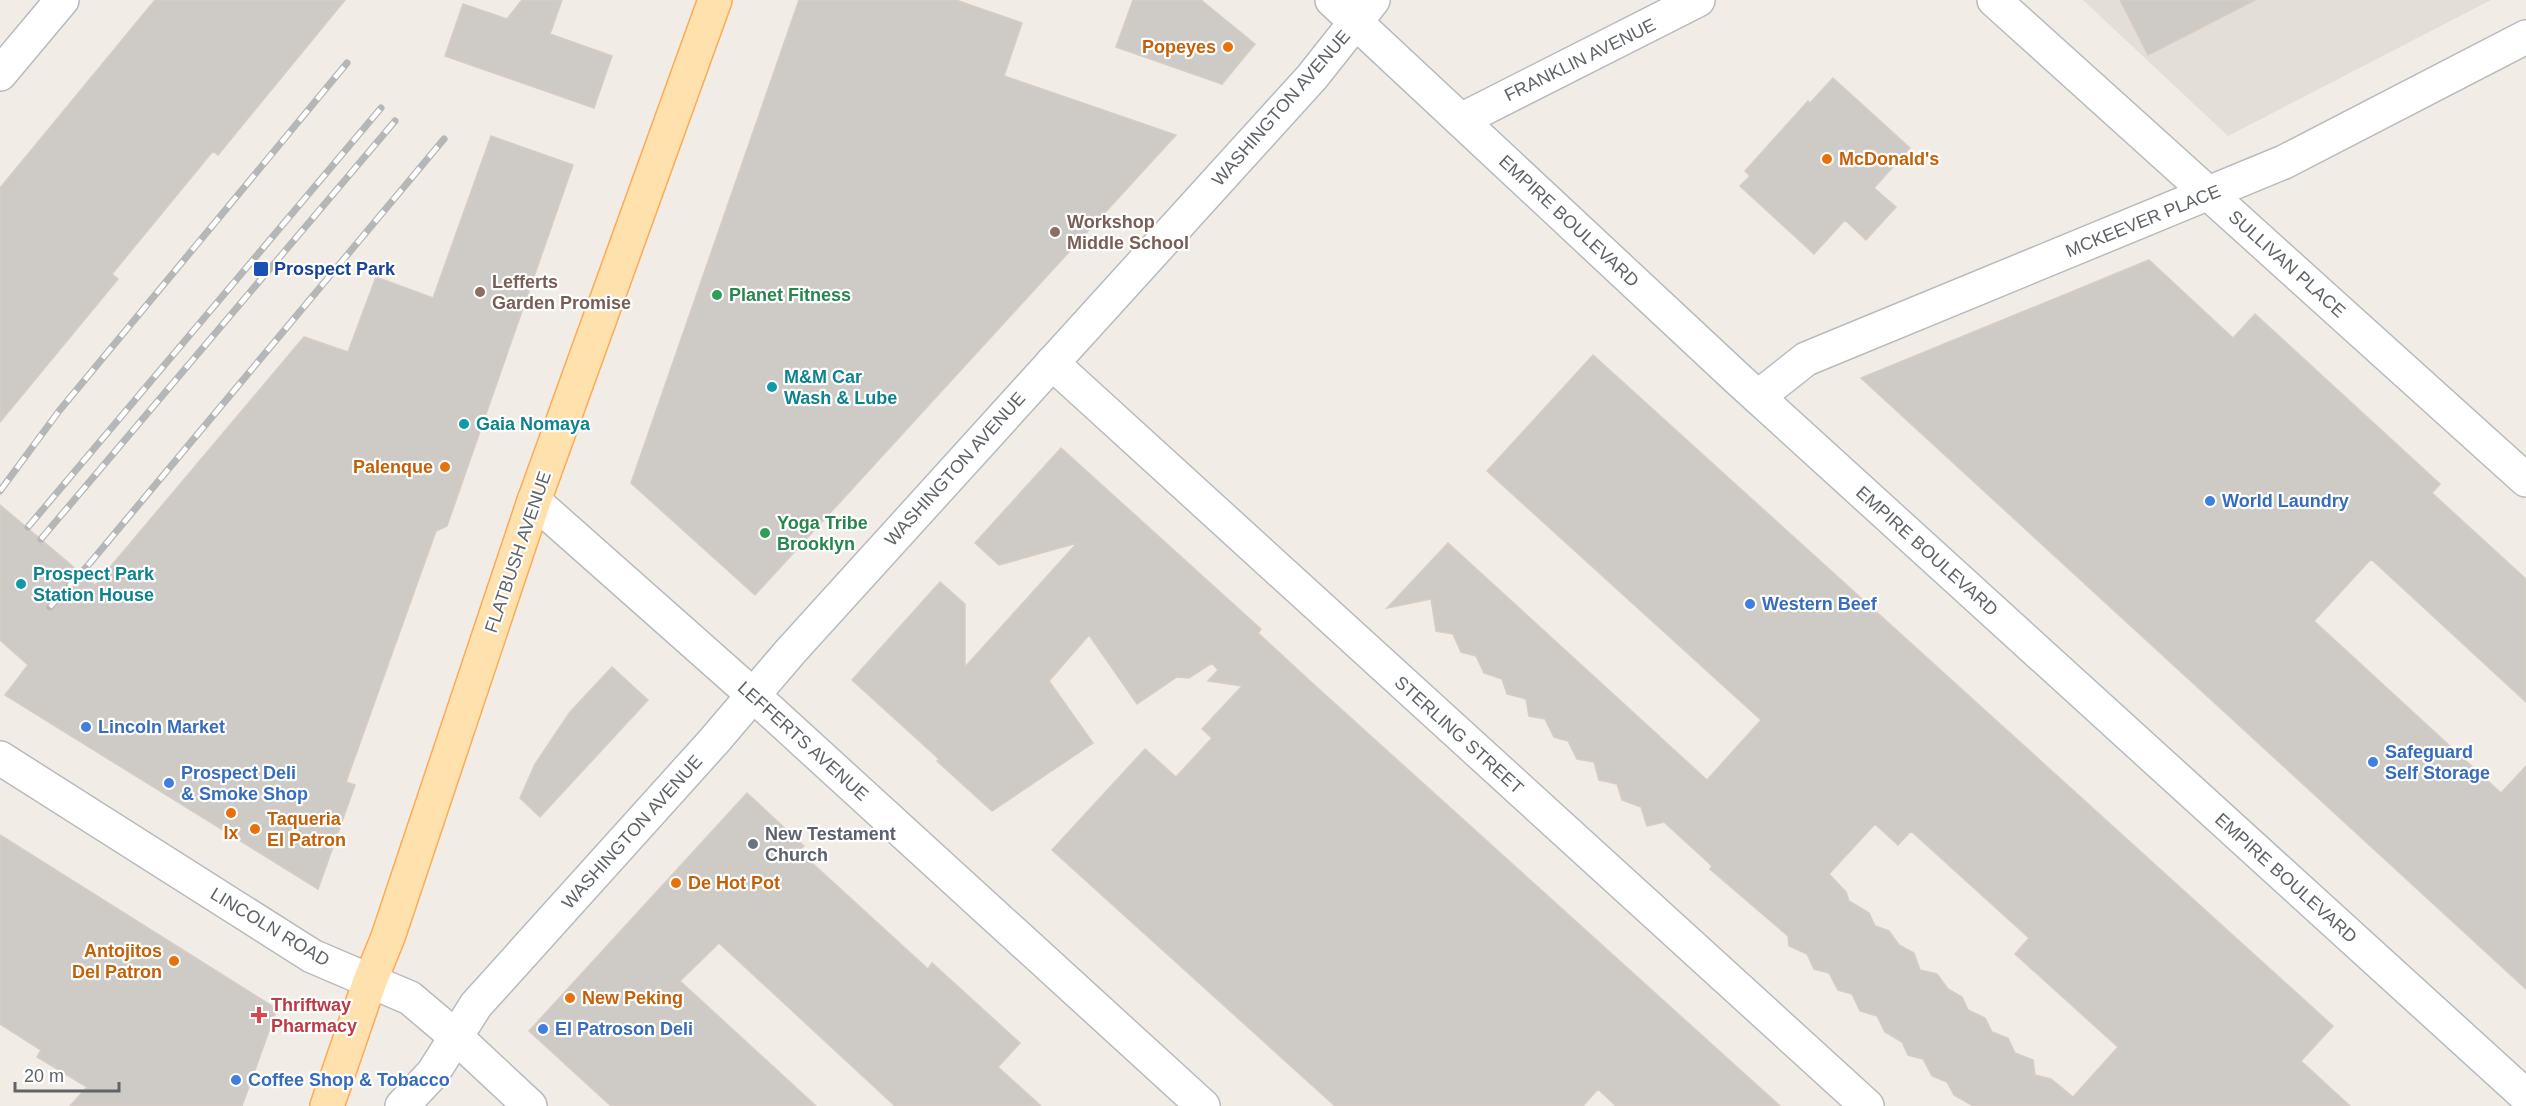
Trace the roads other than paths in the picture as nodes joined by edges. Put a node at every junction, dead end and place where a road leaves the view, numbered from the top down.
1 (62, 0) edge
2 (715, 0) edge
3 (1332, 0) edge
4 (1698, 0) edge
5 (1994, 0) edge
6 (1365, 11) edge
7 (2526, 37) edge
8 (0, 74) edge
9 (1461, 120) junction
10 (2209, 194) junction
11 (1052, 363) junction
12 (1758, 397) junction
13 (2526, 480) edge
14 (534, 501) junction
15 (753, 695) junction
16 (0, 758) edge
17 (370, 981) junction
18 (456, 1037) junction
19 (2526, 1096) edge
20 (327, 1106) edge
21 (402, 1106) edge
22 (530, 1106) edge
23 (1203, 1106) edge
24 (1867, 1106) edge

1 - 8 street
2 - 14 main road, FLATBUSH AVENUE
3 - 6 street, EMPIRE BOULEVARD
4 - 9 street, FRANKLIN AVENUE
5 - 10 street, SULLIVAN PLACE
6 - 9 street, EMPIRE BOULEVARD
6 - 11 street, WASHINGTON AVENUE
7 - 10 street, MCKEEVER PLACE
9 - 12 street, EMPIRE BOULEVARD
10 - 12 street, MCKEEVER PLACE
10 - 13 street, SULLIVAN PLACE
11 - 15 street, WASHINGTON AVENUE
11 - 24 street, STERLING STREET
12 - 19 street, EMPIRE BOULEVARD
14 - 15 street, LEFFERTS AVENUE
14 - 17 main road, FLATBUSH AVENUE
15 - 18 street, WASHINGTON AVENUE
15 - 23 street, LEFFERTS AVENUE
16 - 17 street, LINCOLN ROAD
17 - 18 street, LINCOLN ROAD
17 - 20 main road, FLATBUSH AVENUE
18 - 21 street, WASHINGTON AVENUE
18 - 22 street, LINCOLN ROAD

